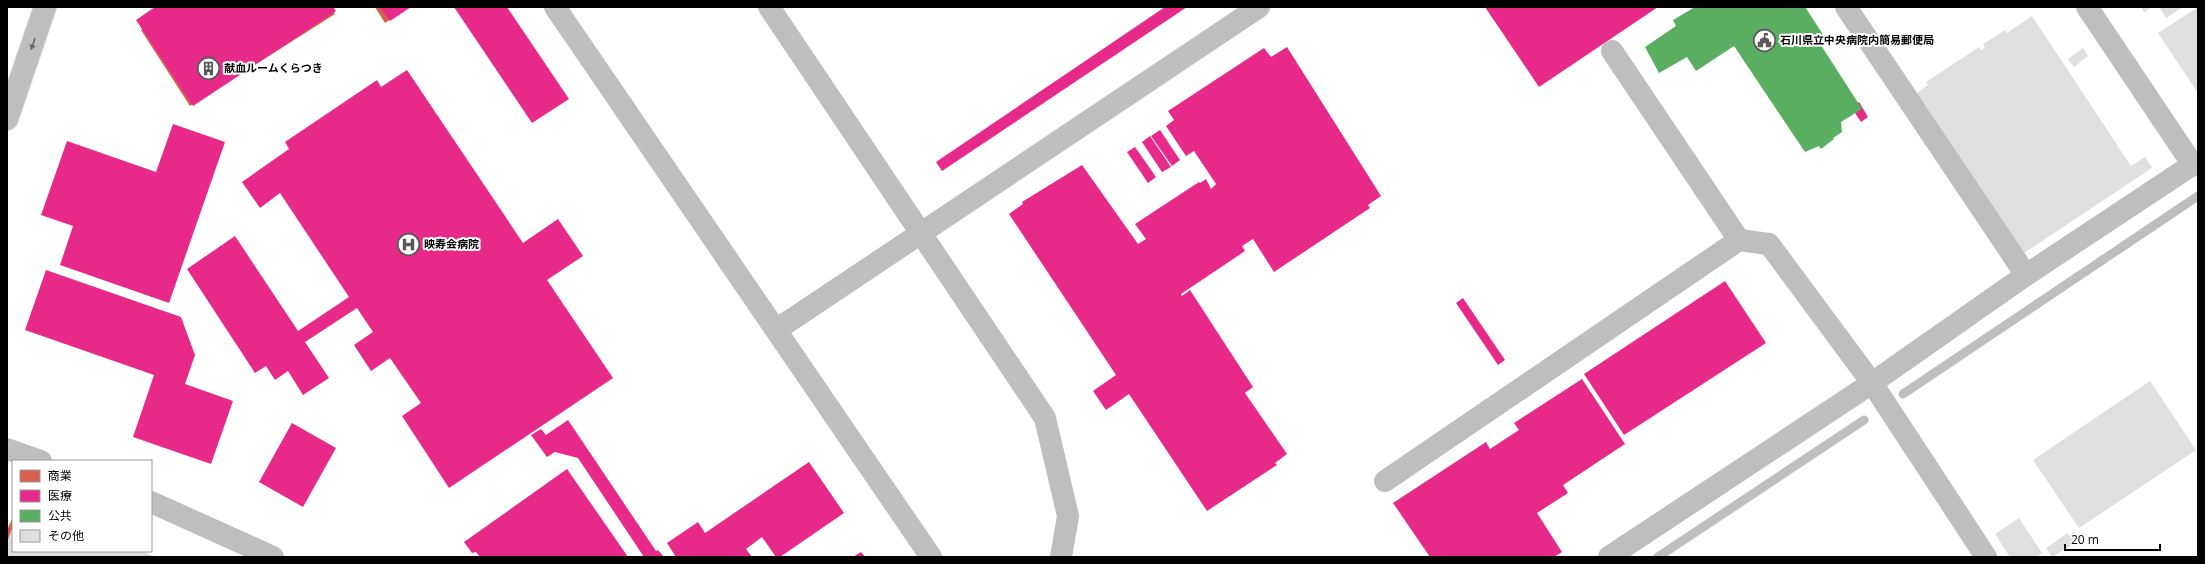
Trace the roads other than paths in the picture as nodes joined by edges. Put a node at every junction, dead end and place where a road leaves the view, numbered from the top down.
1 (45, 7) edge
2 (555, 7) edge
3 (769, 7) edge
4 (1260, 7) edge
5 (1846, 7) edge
6 (2087, 7) edge
7 (1612, 52) dead end
8 (7, 119) edge
9 (2195, 163) edge
10 (921, 233) junction
11 (1739, 240) junction
12 (2026, 275) junction
13 (776, 330) junction
14 (1872, 382) junction
15 (7, 449) edge
16 (38, 460) edge
17 (1385, 481) dead end
18 (152, 502) edge
19 (249, 551) edge
20 (273, 557) edge
21 (931, 557) edge
22 (1061, 557) edge
23 (1609, 557) edge
24 (1986, 557) edge

1 -> 8 street
2 - 13 street
3 - 10 street
4 - 10 street
5 - 12 street
6 - 9 street
7 - 11 street
9 - 12 street
10 - 13 street
10 - 22 street
11 - 14 street
11 - 17 street
12 - 14 street
13 - 21 street
14 - 23 street
14 - 24 street
15 - 16 street
18 - 19 street
19 - 20 street

